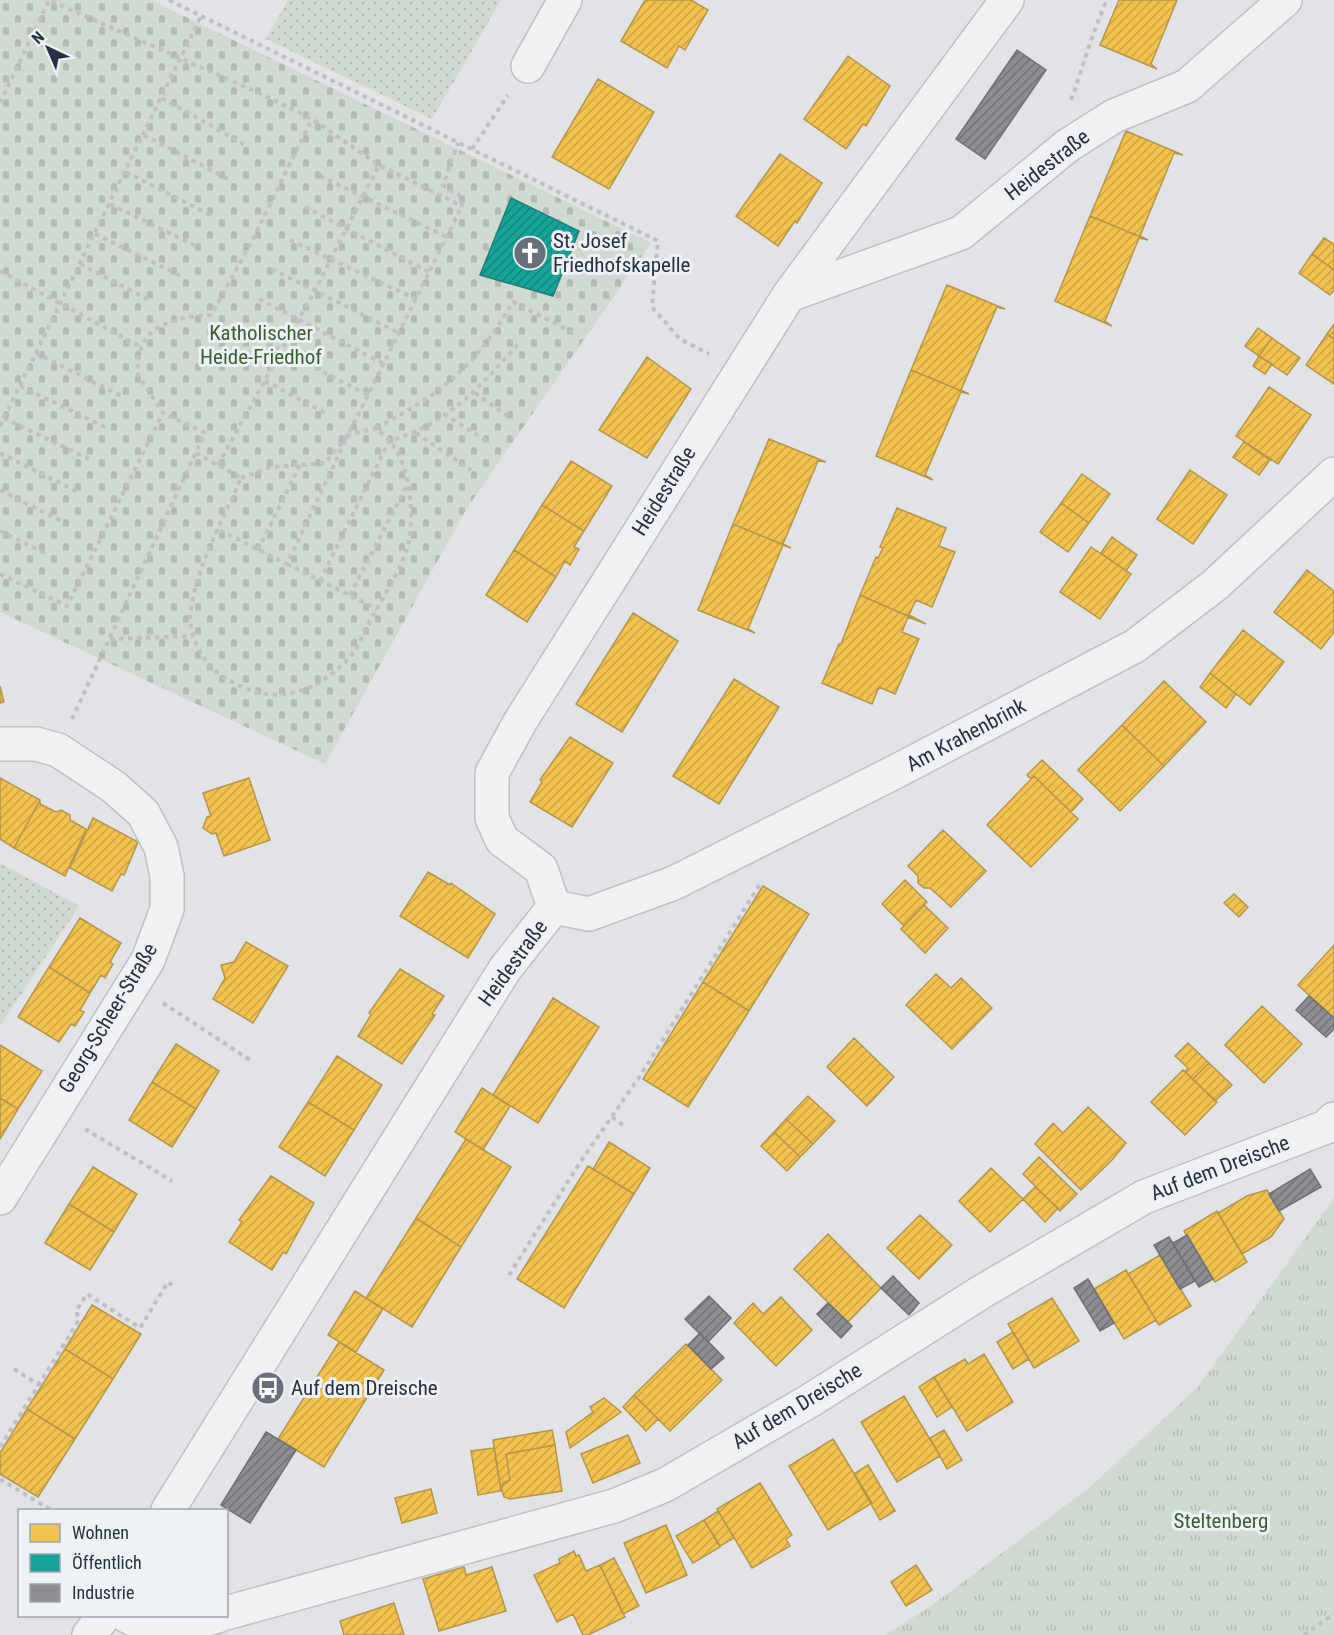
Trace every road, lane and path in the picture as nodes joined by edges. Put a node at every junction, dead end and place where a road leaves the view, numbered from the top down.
1 (169, 0) edge
2 (565, 0) edge
3 (1007, 0) edge
4 (1107, 0) edge
5 (1286, 0) edge
6 (201, 16) junction
7 (182, 58) junction
8 (528, 66) joint
9 (162, 98) junction
10 (0, 103) edge
11 (1067, 109) dead end
12 (312, 119) junction
13 (144, 135) junction
14 (458, 143) junction
15 (245, 145) dead end
16 (472, 149) junction
17 (379, 165) junction
18 (126, 172) junction
19 (320, 176) dead end
20 (232, 181) dead end
21 (363, 196) junction
22 (110, 204) junction
23 (462, 206) junction
24 (305, 207) dead end
25 (212, 216) dead end
26 (346, 227) junction
27 (95, 234) junction
28 (447, 237) junction
29 (290, 240) dead end
30 (196, 246) dead end
31 (331, 258) junction
32 (80, 264) junction
33 (272, 269) dead end
34 (0, 271) edge
35 (429, 272) junction
36 (180, 276) dead end
37 (315, 290) junction
38 (789, 295) junction
39 (259, 299) dead end
40 (416, 299) junction
41 (151, 301) dead end
42 (60, 303) junction
43 (298, 320) junction
44 (243, 331) dead end
45 (572, 332) dead end
46 (399, 333) junction
47 (519, 343) dead end
48 (141, 347) junction
49 (281, 351) junction
50 (36, 353) junction
51 (384, 364) junction
52 (740, 370) junction
53 (265, 381) junction
54 (20, 386) junction
55 (474, 393) junction
56 (368, 395) junction
57 (123, 397) dead end
58 (163, 412) junction
59 (327, 414) dead end
60 (444, 414) junction
61 (4, 418) junction
62 (512, 419) dead end
63 (0, 426) edge
64 (376, 428) junction
65 (109, 429) dead end
66 (416, 433) junction
67 (348, 435) junction
68 (389, 441) junction
69 (490, 443) dead end
70 (0, 453) edge
71 (196, 453) junction
72 (93, 461) dead end
73 (218, 465) junction
74 (300, 465) junction
75 (471, 470) dead end
76 (1334, 474) edge
77 (241, 478) junction
78 (407, 486) junction
79 (0, 490) edge
80 (80, 493) dead end
81 (61, 521) dead end
82 (219, 530) junction
83 (0, 531) edge
84 (258, 550) junction
85 (45, 553) dead end
86 (287, 564) junction
87 (0, 574) edge
88 (320, 581) junction
89 (350, 596) junction
90 (377, 609) junction
91 (193, 636) junction
92 (110, 639) junction
93 (0, 744) edge
94 (58, 750) junction
95 (764, 878) dead end
96 (554, 907) junction
97 (157, 999) dead end
98 (250, 1060) dead end
99 (612, 1118) junction
100 (1334, 1119) edge
101 (624, 1126) dead end
102 (83, 1128) dead end
103 (172, 1181) dead end
104 (0, 1198) edge
105 (509, 1275) dead end
106 (172, 1285) dead end
107 (14, 1369) dead end
108 (39, 1385) junction
109 (0, 1447) edge
110 (0, 1479) edge
111 (49, 1509) edge
112 (169, 1509) edge
113 (228, 1612) edge
114 (1334, 1614) edge
115 (103, 1617) edge
116 (130, 1617) edge
117 (215, 1617) edge
118 (88, 1635) edge
119 (1304, 1635) edge

1 - 6 path
2 - 8 street
3 - 38 street, Heidestraße
4 - 11 path
5 - 38 street, Heidestraße
6 - 7 path
6 - 14 path
7 - 9 path
7 - 10 path
7 - 12 path
8 - 16 path
9 - 13 path
9 - 15 path
12 - 17 path
12 - 48 path
13 - 18 path
13 - 20 path
14 - 16 path
14 - 23 path
16 - 52 path
17 - 21 path
17 - 23 path
18 - 22 path
18 - 25 path
19 - 21 path
21 - 26 path
21 - 28 path
22 - 27 path
22 - 30 path
23 - 28 path
24 - 26 path
26 - 31 path
26 - 35 path
27 - 32 path
27 - 36 path
28 - 35 path
29 - 31 path
31 - 37 path
31 - 40 path
32 - 41 path
32 - 42 path
33 - 37 path
34 - 42 path
35 - 40 path
37 - 43 path
37 - 46 path
38 - 52 street, Heidestraße
39 - 43 path
40 - 46 path
42 - 48 path
42 - 50 path
43 - 49 path
43 - 51 path
44 - 49 path
45 - 64 path
46 - 51 path
47 - 55 path
48 - 58 path
49 - 53 path
49 - 56 path
50 - 54 path
50 - 57 path
51 - 56 path
52 - 96 street, Heidestraße
53 - 59 path
53 - 73 path
54 - 61 path
54 - 65 path
55 - 60 path
55 - 62 path
56 - 67 path
58 - 71 path
58 - 87 path
60 - 66 path
60 - 69 path
61 - 63 path
61 - 72 path
64 - 67 path
64 - 68 path
66 - 68 path
66 - 75 path
67 - 74 path
67 - 86 path
68 - 78 path
68 - 88 path
70 - 80 path
71 - 73 path
71 - 92 path
73 - 77 path
74 - 77 path
74 - 84 path
76 - 96 street, Am Krahenbrink
77 - 82 path
78 - 89 path
78 - 90 path
79 - 81 path
82 - 84 path
82 - 91 path
83 - 85 path
84 - 86 path
86 - 88 path
88 - 89 path
89 - 90 path
90 - 91 path
91 - 92 path
92 - 94 path
93 - 94 street, Georg-Scheer-Straße
94 - 104 street, Georg-Scheer-Straße
95 - 99 path
96 - 112 street, Heidestraße
97 - 98 path
99 - 101 path
99 - 105 path
100 - 113 street, Auf dem Dreische
102 - 103 path
106 - 108 path
107 - 108 path
108 - 109 path
110 - 111 path
114 - 119 path
115 - 118 street
116 - 117 street

